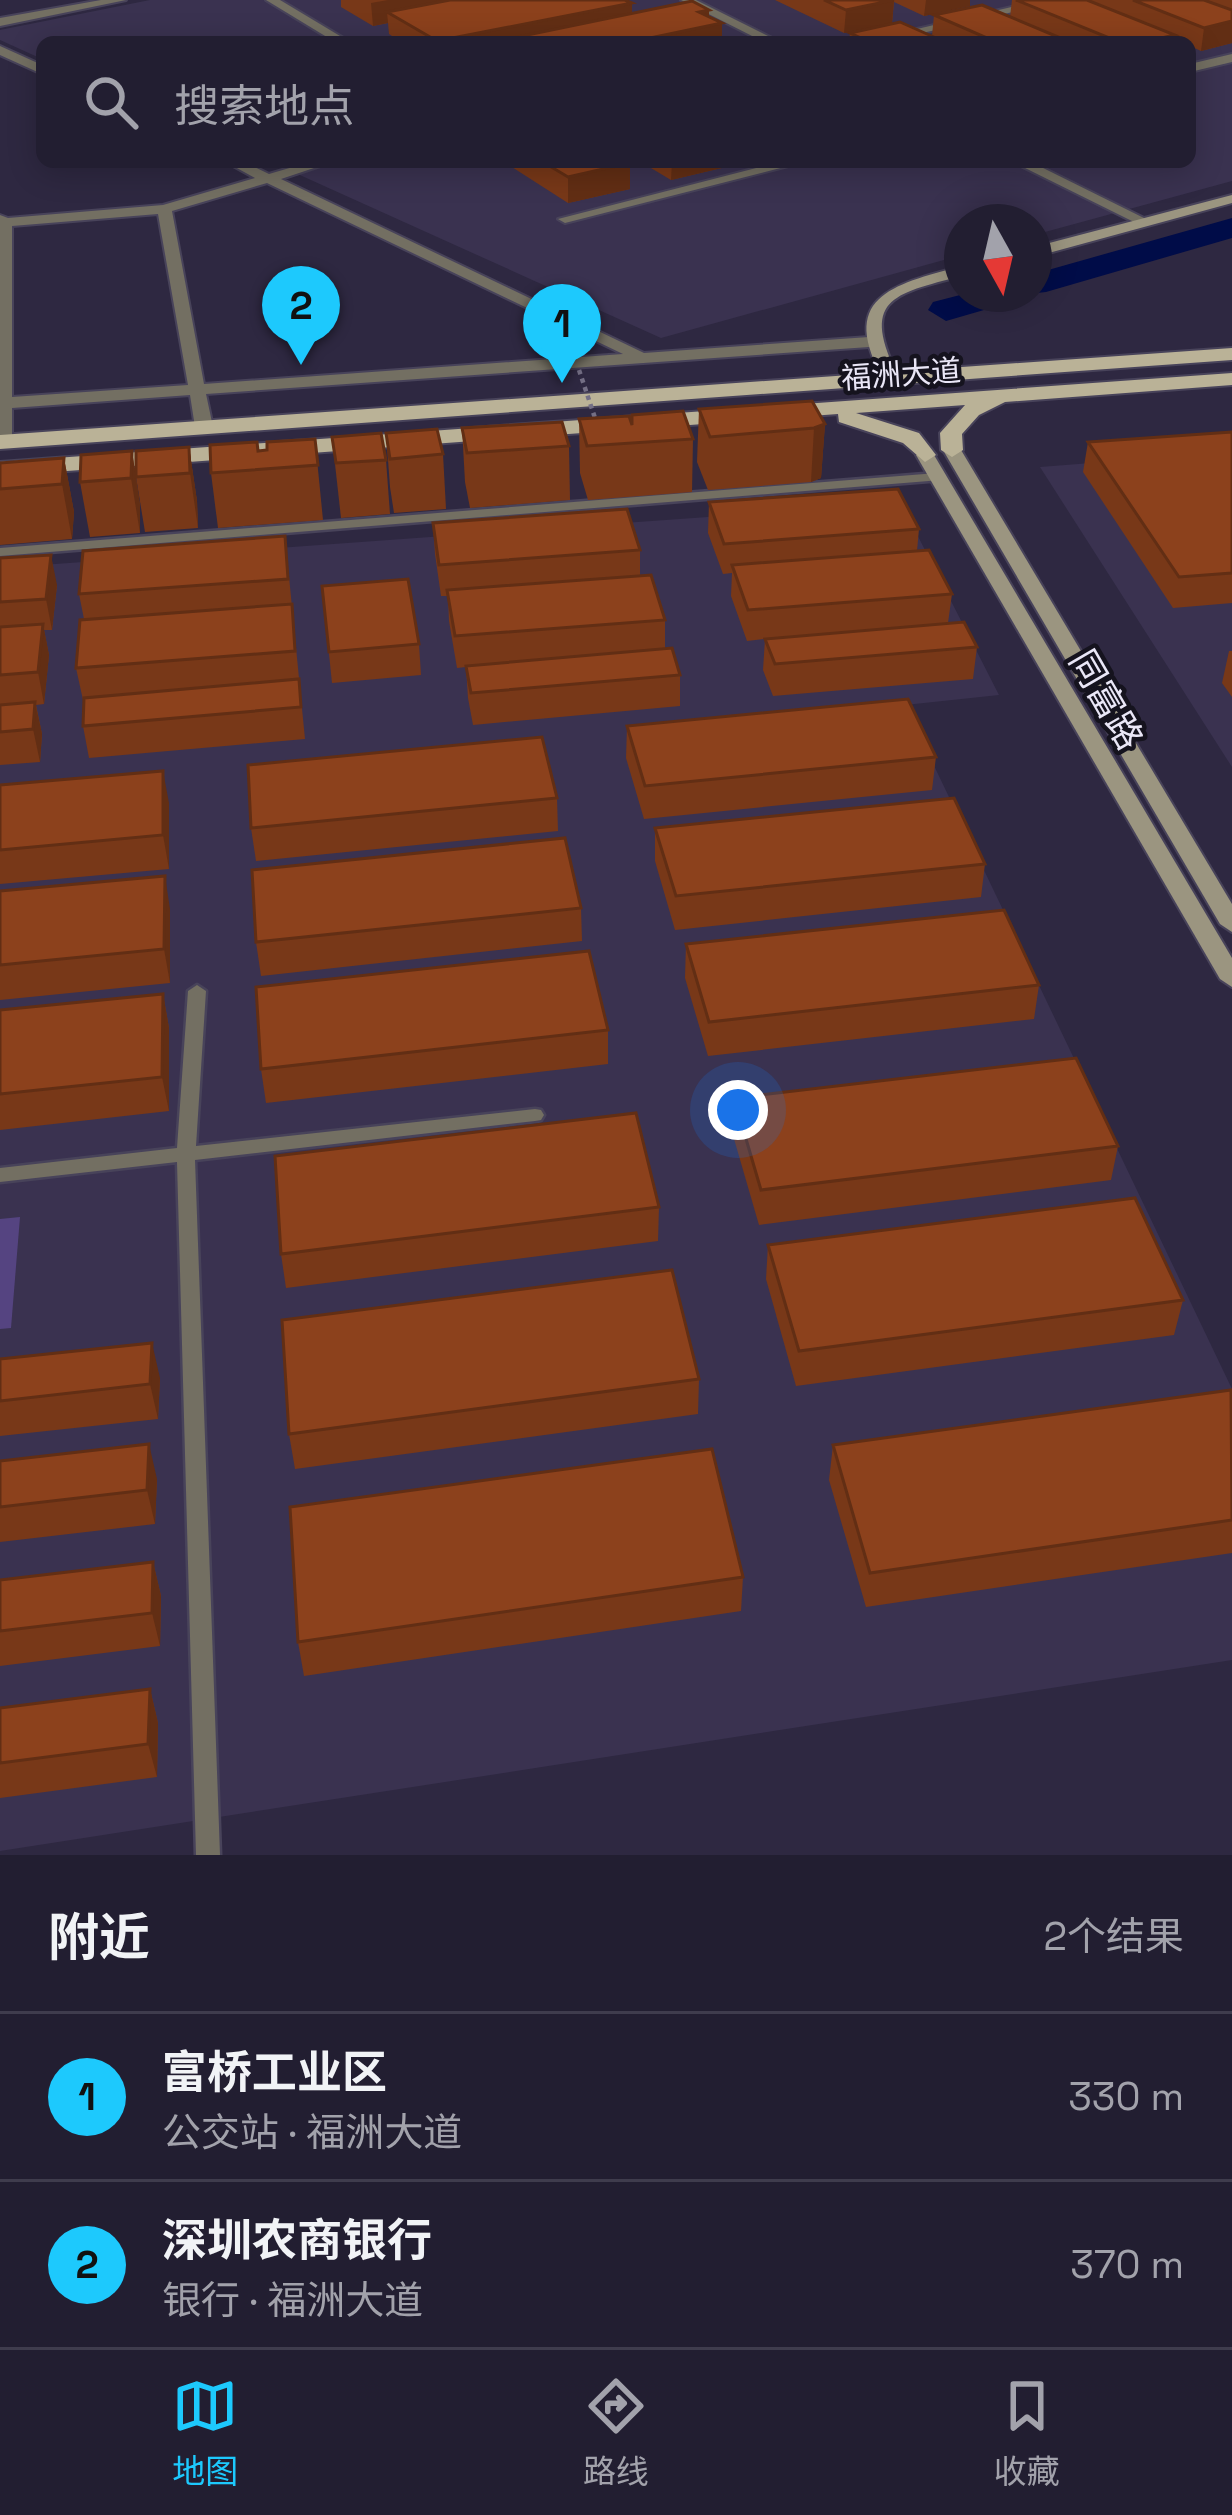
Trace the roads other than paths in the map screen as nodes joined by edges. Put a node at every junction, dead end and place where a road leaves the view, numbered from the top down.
1 (120, 0) edge
2 (272, 0) edge
3 (712, 0) edge
4 (1058, 0) edge
5 (691, 2) edge
6 (0, 22) edge
7 (334, 36) edge
8 (762, 36) edge
9 (894, 36) edge
10 (0, 50) edge
11 (1232, 58) edge
12 (36, 67) edge
13 (1196, 67) edge
14 (246, 168) edge
15 (309, 168) edge
16 (773, 168) edge
17 (1032, 168) edge
18 (273, 181) junction
19 (1232, 200) edge
20 (164, 208) junction
21 (565, 219) dead end
22 (2, 221) edge
23 (1145, 222) junction
24 (1052, 247) edge
25 (944, 277) edge
26 (869, 342) junction
27 (1232, 354) edge
28 (638, 356) junction
29 (891, 378) junction
30 (1232, 379) edge
31 (199, 388) junction
32 (1010, 396) junction
33 (5, 403) junction
34 (793, 412) junction
35 (204, 427) junction
36 (1, 442) edge
37 (952, 450) joint
38 (925, 455) joint
39 (0, 469) edge
40 (937, 477) junction
41 (0, 552) edge
42 (1232, 925) edge
43 (1232, 979) edge
44 (197, 991) dead end
45 (535, 1115) dead end
46 (186, 1154) junction
47 (0, 1174) edge
48 (208, 1855) edge

1 - 6 street
2 - 7 street
3 - 5 street
4 - 9 street
5 - 8 street
10 - 12 street
11 - 13 street
14 - 18 street
15 - 18 street
16 - 21 street
17 - 23 street
18 - 20 street
18 - 28 street
19 - 23 street
20 - 22 street
20 - 31 street
22 - 33 street
23 - 24 street
25 - 26 street
26 - 28 street
26 - 29 street
27 - 29 main road, 福洲大道
28 - 31 street
29 - 35 main road, 福洲大道
30 - 32 main road, 福洲大道
31 - 33 street
31 - 35 street
32 - 34 main road, 福洲大道
32 - 37 main road
33 - 36 street
34 - 38 main road
34 - 39 main road, 福洲大道
35 - 36 main road, 福洲大道
37 - 42 street, 同富路
38 - 40 street, 同富路
40 - 41 lane
40 - 43 street, 同富路
44 - 46 lane
45 - 46 lane
46 - 47 lane
46 - 48 lane

